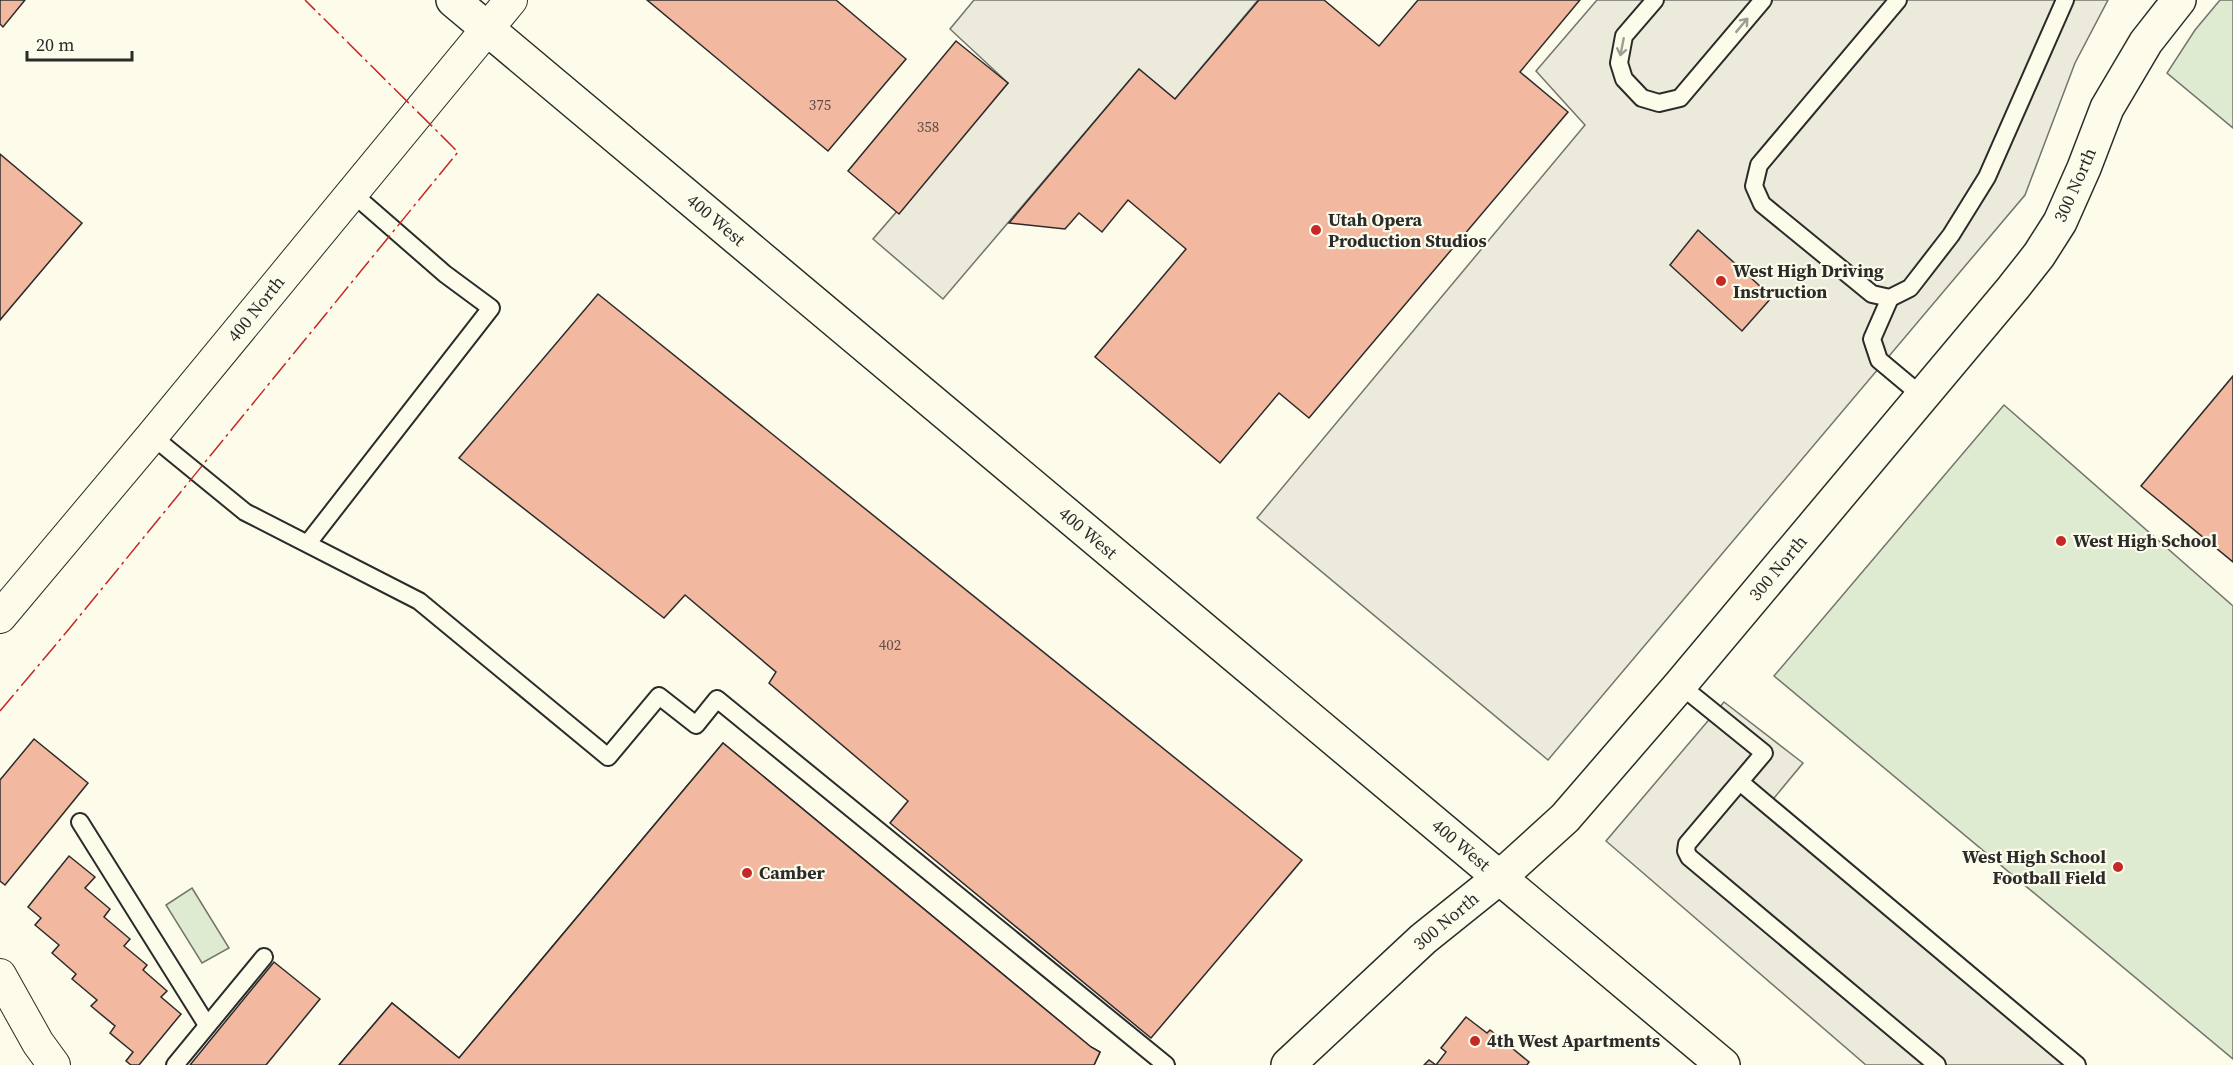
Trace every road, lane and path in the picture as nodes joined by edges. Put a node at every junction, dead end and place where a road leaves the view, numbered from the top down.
1 (453, 0) edge
2 (511, 0) edge
3 (1656, 0) edge
4 (1763, 0) edge
5 (1898, 0) edge
6 (2065, 0) edge
7 (2178, 0) edge
8 (488, 29) junction
9 (352, 193) junction
10 (1890, 298) junction
11 (1922, 396) junction
12 (152, 436) junction
13 (308, 543) junction
14 (0, 617) edge
15 (1680, 685) junction
16 (1740, 782) junction
17 (80, 822) dead end
18 (1499, 878) junction
19 (264, 957) dead end
20 (0, 975) edge
21 (207, 1025) junction
22 (54, 1065) edge
23 (175, 1065) edge
24 (1166, 1065) edge
25 (1288, 1065) edge
26 (1723, 1065) edge
27 (1937, 1065) edge
28 (2077, 1065) edge

1 - 8 street, 400 West
2 - 8 street, 400 North
3 -> 4 lane
5 - 10 lane
6 - 10 lane
7 - 11 street, 300 North
8 - 9 street, 400 North
8 - 18 street, 400 West
9 - 12 street, 400 North
9 - 13 lane
10 - 11 lane
11 - 15 street, 300 North
12 - 13 lane
12 - 14 street, 400 North
13 - 24 lane
15 - 16 lane
15 - 18 street, 300 North
16 - 27 lane
16 - 28 lane
17 - 21 lane
18 - 25 street, 300 North
18 - 26 street, 400 West
19 - 21 lane
20 - 22 street
21 - 23 lane

